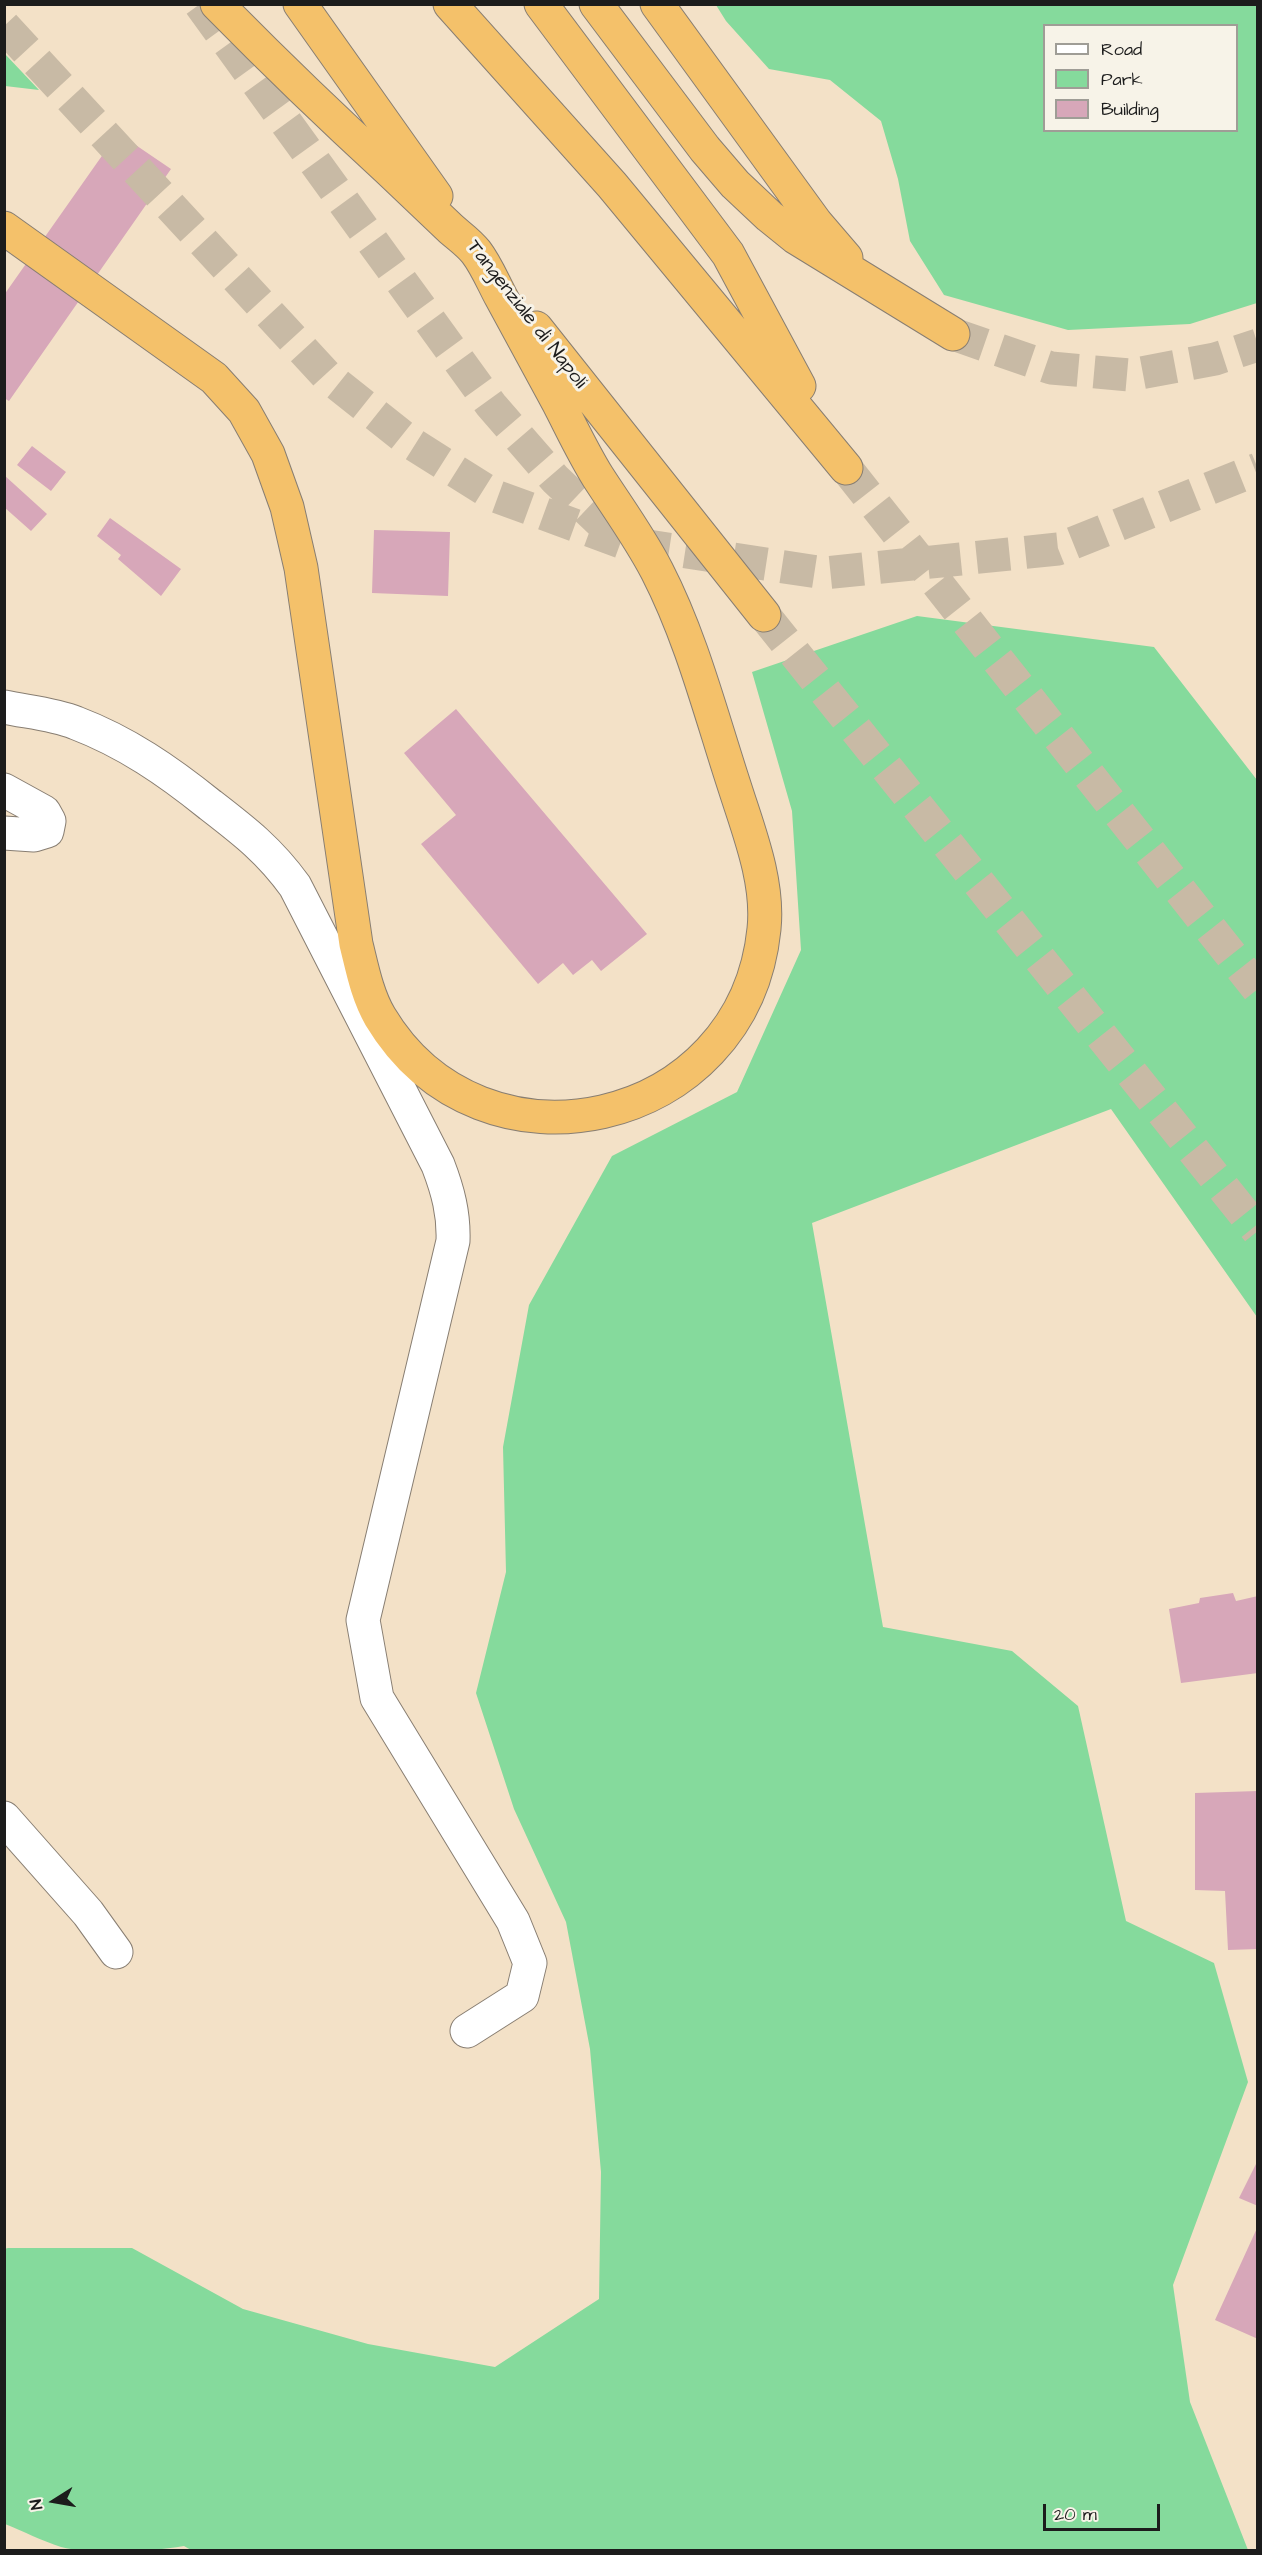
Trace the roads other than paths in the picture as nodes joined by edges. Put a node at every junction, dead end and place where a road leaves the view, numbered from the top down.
1 (217, 4) edge
2 (300, 4) edge
3 (450, 4) edge
4 (542, 4) edge
5 (596, 4) edge
6 (657, 4) edge
7 (4, 228) edge
8 (477, 253) junction
9 (913, 311) junction
10 (953, 334) tunnel mouth
11 (764, 615) tunnel mouth
12 (4, 707) edge
13 (4, 790) edge
14 (4, 832) edge
15 (4, 1818) edge
16 (116, 1952) dead end
17 (467, 2031) dead end

1 - 8 highway
2 - 8 highway, Tangenziale di Napoli
3 - 4 highway
5 - 9 highway
6 - 9 highway
7 - 8 highway
8 - 11 highway, Tangenziale di Napoli
9 - 10 highway
12 - 17 lane
13 - 14 lane
15 - 16 lane

